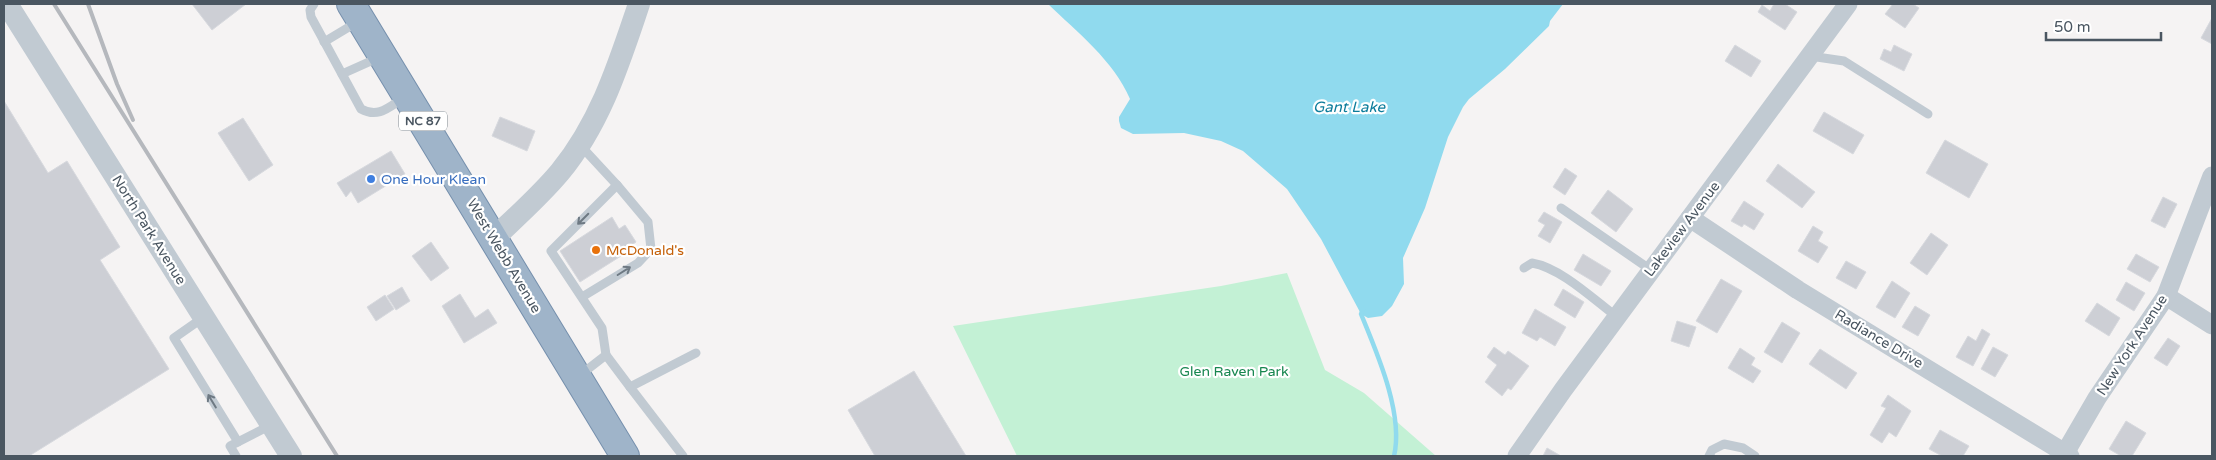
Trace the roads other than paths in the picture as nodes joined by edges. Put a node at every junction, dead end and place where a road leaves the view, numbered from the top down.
1 (7, 4) edge
2 (314, 4) edge
3 (639, 4) edge
4 (1848, 4) edge
5 (355, 8) edge
6 (324, 42) junction
7 (383, 56) junction
8 (1810, 56) junction
9 (342, 74) junction
10 (408, 96) junction
11 (1928, 114) dead end
12 (580, 146) junction
13 (2212, 176) edge
14 (617, 185) junction
15 (1561, 208) dead end
16 (1690, 218) junction
17 (493, 239) junction
18 (1524, 268) dead end
19 (1651, 270) junction
20 (2166, 296) junction
21 (582, 297) junction
22 (204, 317) junction
23 (1617, 317) junction
24 (2212, 325) edge
25 (696, 353) dead end
26 (606, 355) junction
27 (577, 378) junction
28 (630, 387) junction
29 (271, 424) junction
30 (238, 442) junction
31 (2067, 455) edge
32 (236, 456) edge
33 (290, 456) edge
34 (625, 456) edge
35 (683, 456) edge
36 (1517, 456) edge
37 (1709, 456) edge
38 (1755, 456) edge

1 - 22 street, North Park Avenue
2 - 6 lane
3 - 12 street
4 - 8 street, Lakeview Avenue
5 - 6 lane
5 - 7 highway, West Webb Avenue / NC 87
6 - 9 lane
7 - 9 lane
7 - 10 highway, West Webb Avenue / NC 87
8 - 11 lane
8 - 16 street, Lakeview Avenue
9 - 10 lane
10 - 17 highway, West Webb Avenue / NC 87
12 - 14 lane
12 - 17 street
13 - 20 street, New York Avenue
14 -> 21 lane
21 -> 14 lane
15 - 19 lane
16 - 19 street, Lakeview Avenue
16 - 31 street, Radiance Drive
17 - 27 highway, West Webb Avenue / NC 87
18 - 23 lane
19 - 23 street, Lakeview Avenue
20 - 24 street
20 - 31 street, New York Avenue
21 - 26 lane
22 - 29 street, North Park Avenue
30 -> 22 lane
23 - 36 street, Lakeview Avenue
25 - 28 lane
26 - 27 lane
26 - 28 lane
27 - 34 highway, West Webb Avenue / NC 87
28 - 35 lane
29 - 30 lane
29 - 33 street, North Park Avenue
30 - 32 lane
37 - 38 lane

